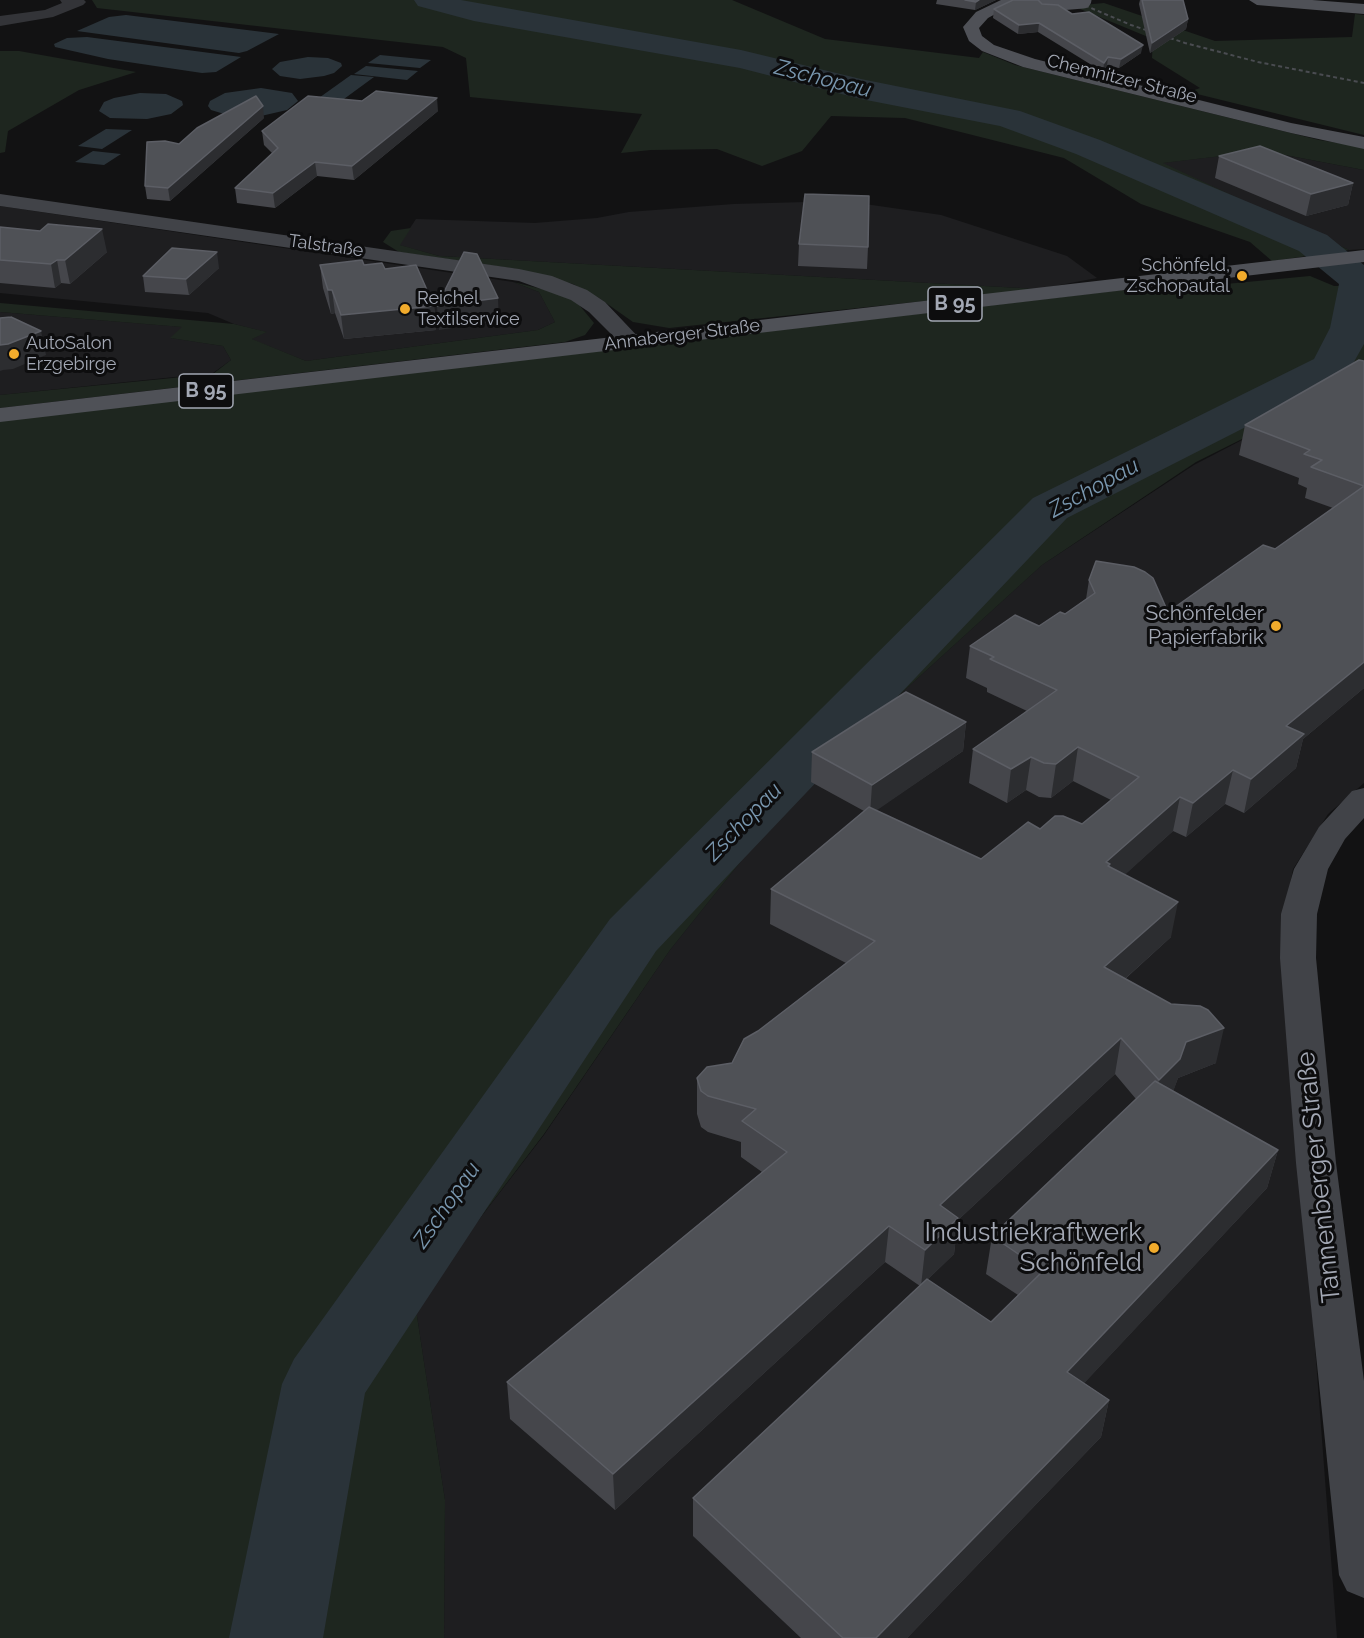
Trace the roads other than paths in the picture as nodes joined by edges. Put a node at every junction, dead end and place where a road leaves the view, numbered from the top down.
1 (68, 0) edge
2 (1016, 0) edge
3 (1083, 0) edge
4 (1257, 0) edge
5 (1364, 9) edge
6 (0, 21) edge
7 (1364, 137) edge
8 (1364, 143) edge
9 (0, 201) edge
10 (1364, 256) edge
11 (631, 341) junction
12 (0, 415) edge
13 (1364, 798) edge
14 (1364, 1575) edge

1 - 6 street
2 - 8 main road, Chemnitzer Straße
3 - 7 main road, Chemnitzer Straße, bridge
4 - 5 main road
9 - 11 main road, Talstraße
10 - 11 main road, Annaberger Straße / B 95
11 - 12 main road, Annaberger Straße / B 95
13 - 14 main road, Tannenberger Straße

